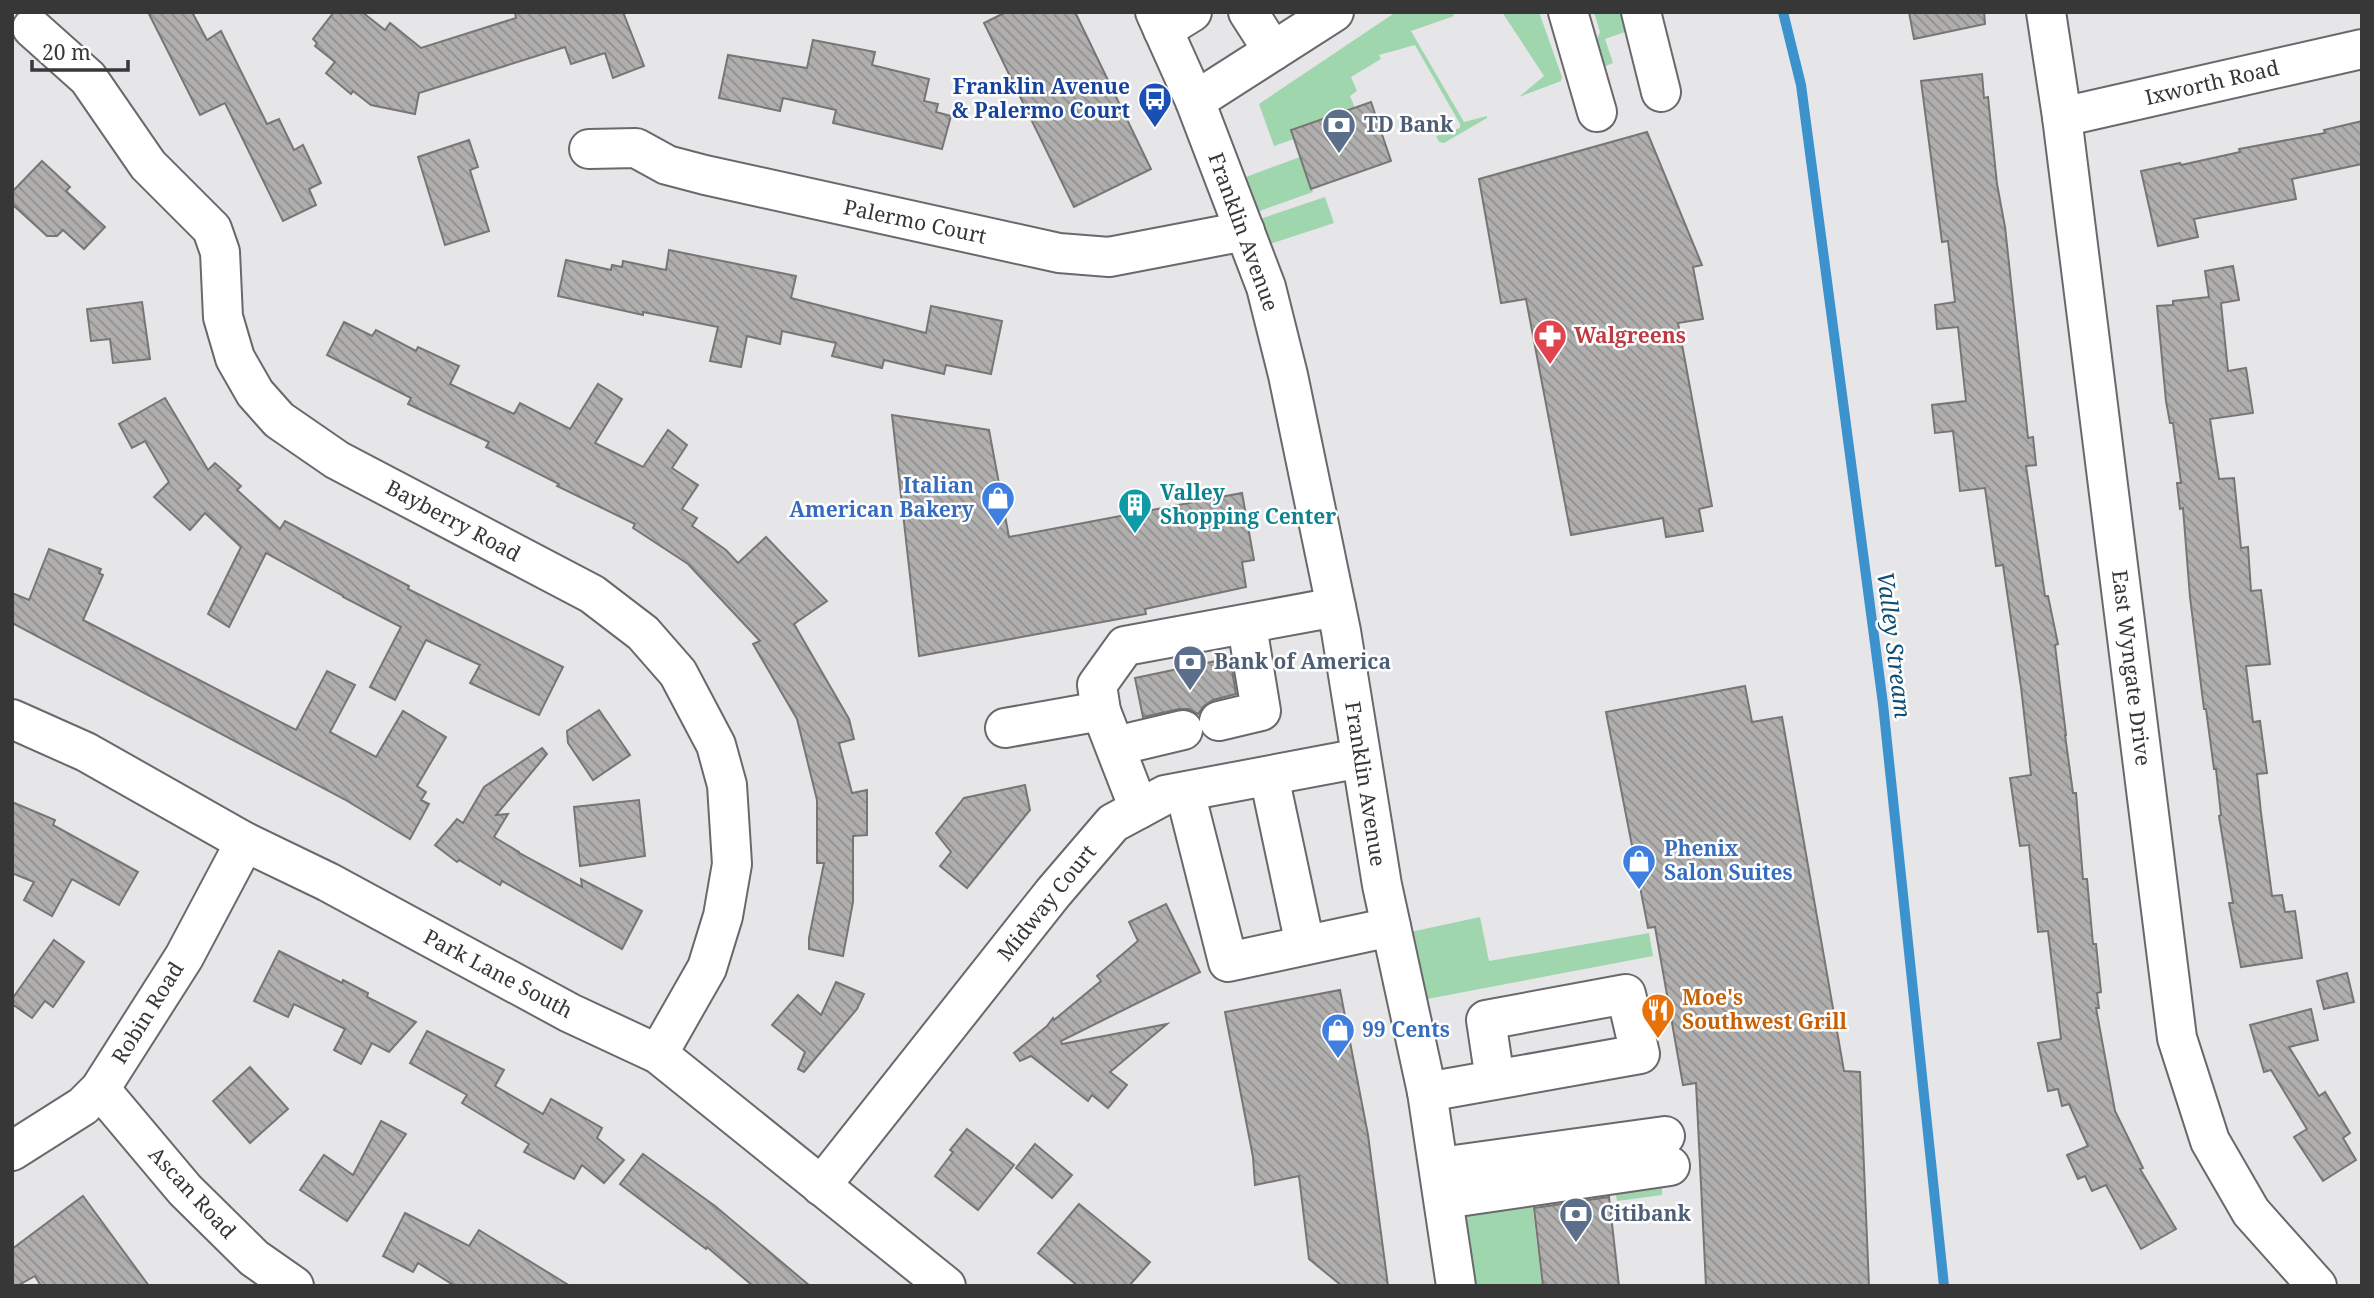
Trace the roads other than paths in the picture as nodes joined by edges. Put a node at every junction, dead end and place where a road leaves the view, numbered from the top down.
1 (1248, 12) edge
2 (1334, 12) edge
3 (1568, 12) edge
4 (1642, 12) edge
5 (2046, 12) edge
6 (1170, 18) edge
7 (24, 32) edge
8 (2362, 49) edge
9 (1273, 51) junction
10 (1661, 92) dead end
11 (1195, 101) junction
12 (1597, 112) dead end
13 (2062, 117) junction
14 (589, 149) dead end
15 (1245, 231) junction
16 (1336, 607) junction
17 (1247, 626) junction
18 (1101, 711) junction
19 (12, 719) edge
20 (1005, 728) dead end
21 (1116, 746) junction
22 (1361, 758) junction
23 (1269, 776) junction
24 (1185, 792) junction
25 (1139, 809) junction
26 (245, 842) junction
27 (1391, 927) junction
28 (1305, 945) junction
29 (658, 1054) junction
30 (1495, 1080) dead end
31 (100, 1089) junction
32 (1427, 1092) junction
33 (12, 1151) edge
34 (1668, 1151) dead end
35 (1442, 1183) junction
36 (821, 1186) junction
37 (294, 1286) edge
38 (946, 1286) edge
39 (1456, 1286) edge
40 (2317, 1286) edge

1 - 9 street
2 - 9 street
3 - 12 street
4 - 10 street
5 - 13 street, East Wyngate Drive
6 - 11 street, Franklin Avenue
7 - 29 street, Bayberry Road
8 - 13 street, Ixworth Road
9 - 11 street
11 - 15 street, Franklin Avenue
13 - 40 street, East Wyngate Drive
14 - 15 street, Palermo Court
15 - 16 street, Franklin Avenue
16 - 17 street
16 - 22 street, Franklin Avenue
17 - 18 street
17 - 21 street
18 - 20 street
18 - 21 street
19 - 26 street, Park Lane South
21 - 25 street
22 - 23 street, Midway Court
22 - 27 street, Franklin Avenue
23 - 24 street, Midway Court
23 - 28 street
24 - 25 street, Midway Court
24 - 28 street
25 - 36 street, Midway Court
26 - 29 street, Park Lane South
26 - 31 street, Robin Road
27 - 28 street
27 - 32 street, Franklin Avenue
29 - 36 street, Park Lane South
30 - 32 street
31 - 33 street, Robin Road
31 - 37 street, Ascan Road
32 - 35 street, Franklin Avenue
34 - 35 street
35 - 39 street, Franklin Avenue
36 - 38 street, Park Lane South

